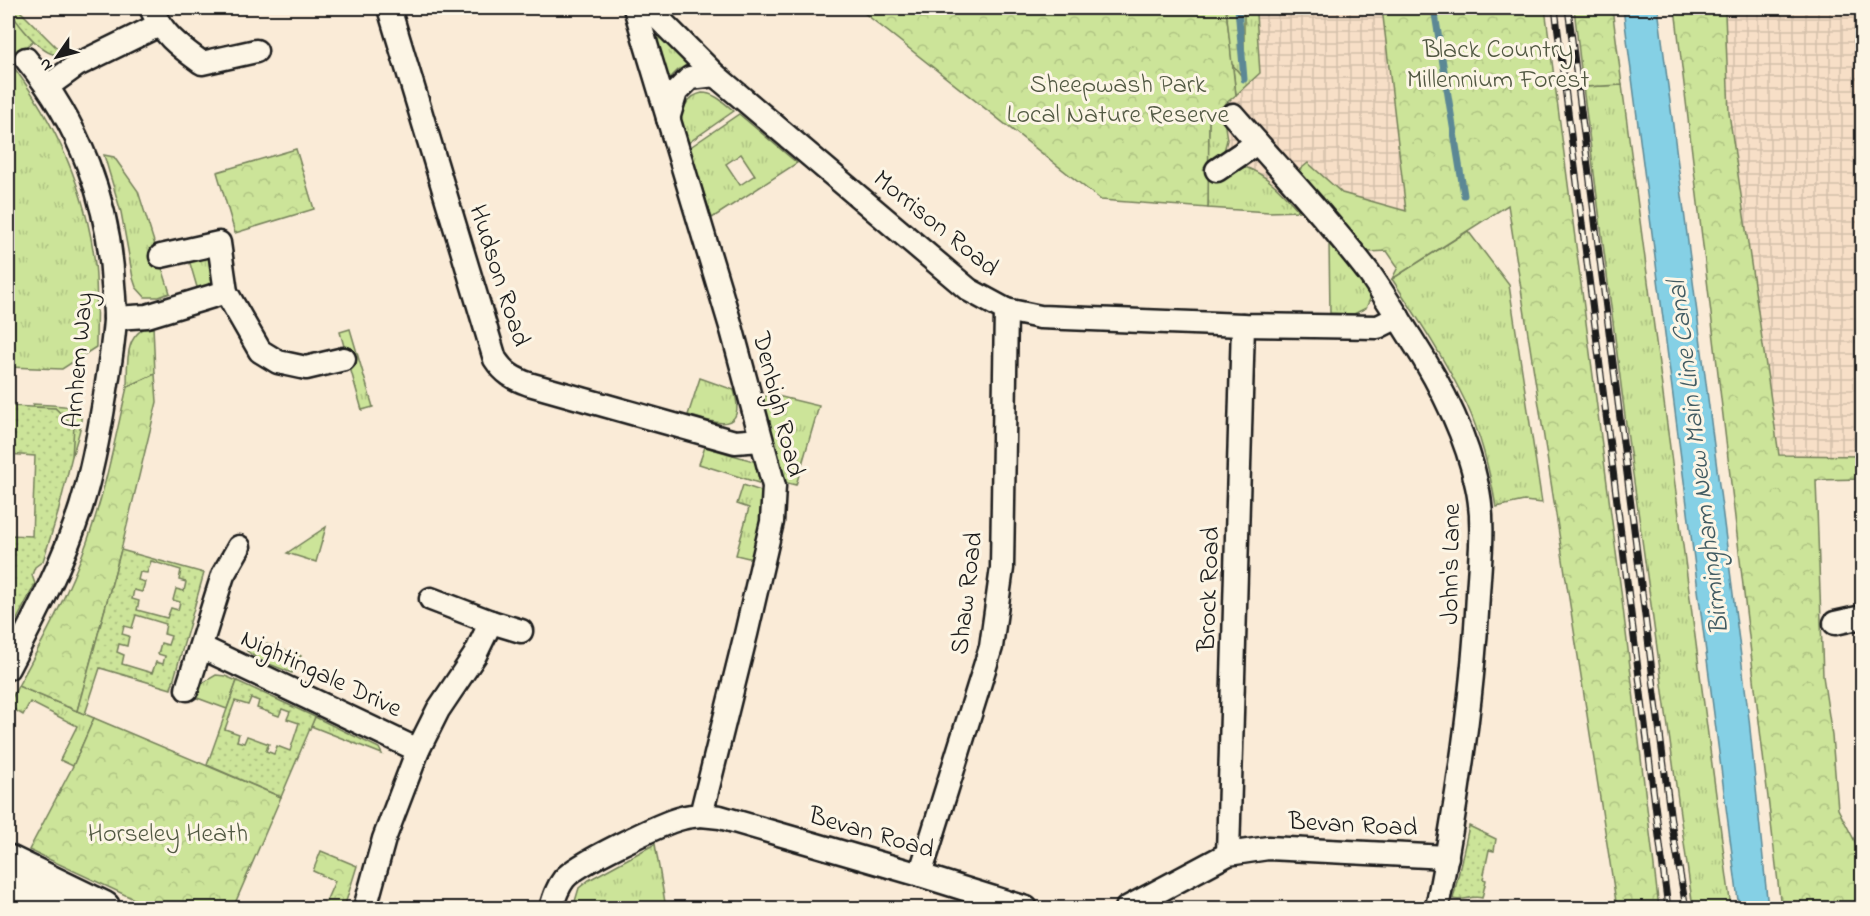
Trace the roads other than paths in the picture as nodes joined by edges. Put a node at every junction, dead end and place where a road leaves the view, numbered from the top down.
1 (389, 8) edge
2 (635, 8) edge
3 (648, 8) edge
4 (155, 16) edge
5 (256, 51) dead end
6 (26, 59) dead end
7 (715, 75) junction
8 (48, 86) junction
9 (1233, 115) dead end
10 (668, 119) junction
11 (1257, 143) junction
12 (1217, 170) dead end
13 (161, 256) dead end
14 (226, 292) junction
15 (1006, 310) junction
16 (1398, 317) junction
17 (115, 318) junction
18 (1243, 325) junction
19 (344, 360) dead end
20 (761, 440) junction
21 (239, 547) dead end
22 (431, 599) dead end
23 (1863, 617) edge
24 (490, 622) junction
25 (1834, 623) dead end
26 (521, 631) dead end
27 (201, 647) junction
28 (8, 668) edge
29 (187, 688) dead end
30 (418, 750) junction
31 (701, 815) junction
32 (1228, 854) junction
33 (1447, 857) junction
34 (920, 875) junction
35 (32, 892) edge
36 (103, 909) edge
37 (365, 909) edge
38 (551, 909) edge
39 (1026, 909) edge
40 (1127, 909) edge
41 (1437, 909) edge

1 - 20 street, Hudson Road
2 - 10 street, Denbigh Road
3 - 7 street, Morrison Road
4 - 5 street
4 - 8 street
6 - 8 street, Arnhem Way
7 - 10 street
7 - 15 street, Morrison Road
8 - 17 street, Arnhem Way
9 - 11 street, John's Lane
10 - 20 street, Denbigh Road
11 - 12 street
11 - 16 street, John's Lane
13 - 14 street
14 - 17 street
14 - 19 street
15 - 18 street, Morrison Road
15 - 34 street, Shaw Road
16 - 18 street, Morrison Road
16 - 33 street, John's Lane
17 - 28 street, Arnhem Way
18 - 32 street, Brock Road
20 - 31 street, Denbigh Road
21 - 27 street
22 - 24 street
23 - 25 street
24 - 26 street
24 - 30 street
27 - 29 street
27 - 30 street, Nightingale Drive
30 - 37 street
31 - 34 street, Bevan Road
31 - 38 street
32 - 33 street, Bevan Road
32 - 40 street, Bevan Road
33 - 41 street, John's Lane
34 - 39 street, Bevan Road
35 - 36 highway

